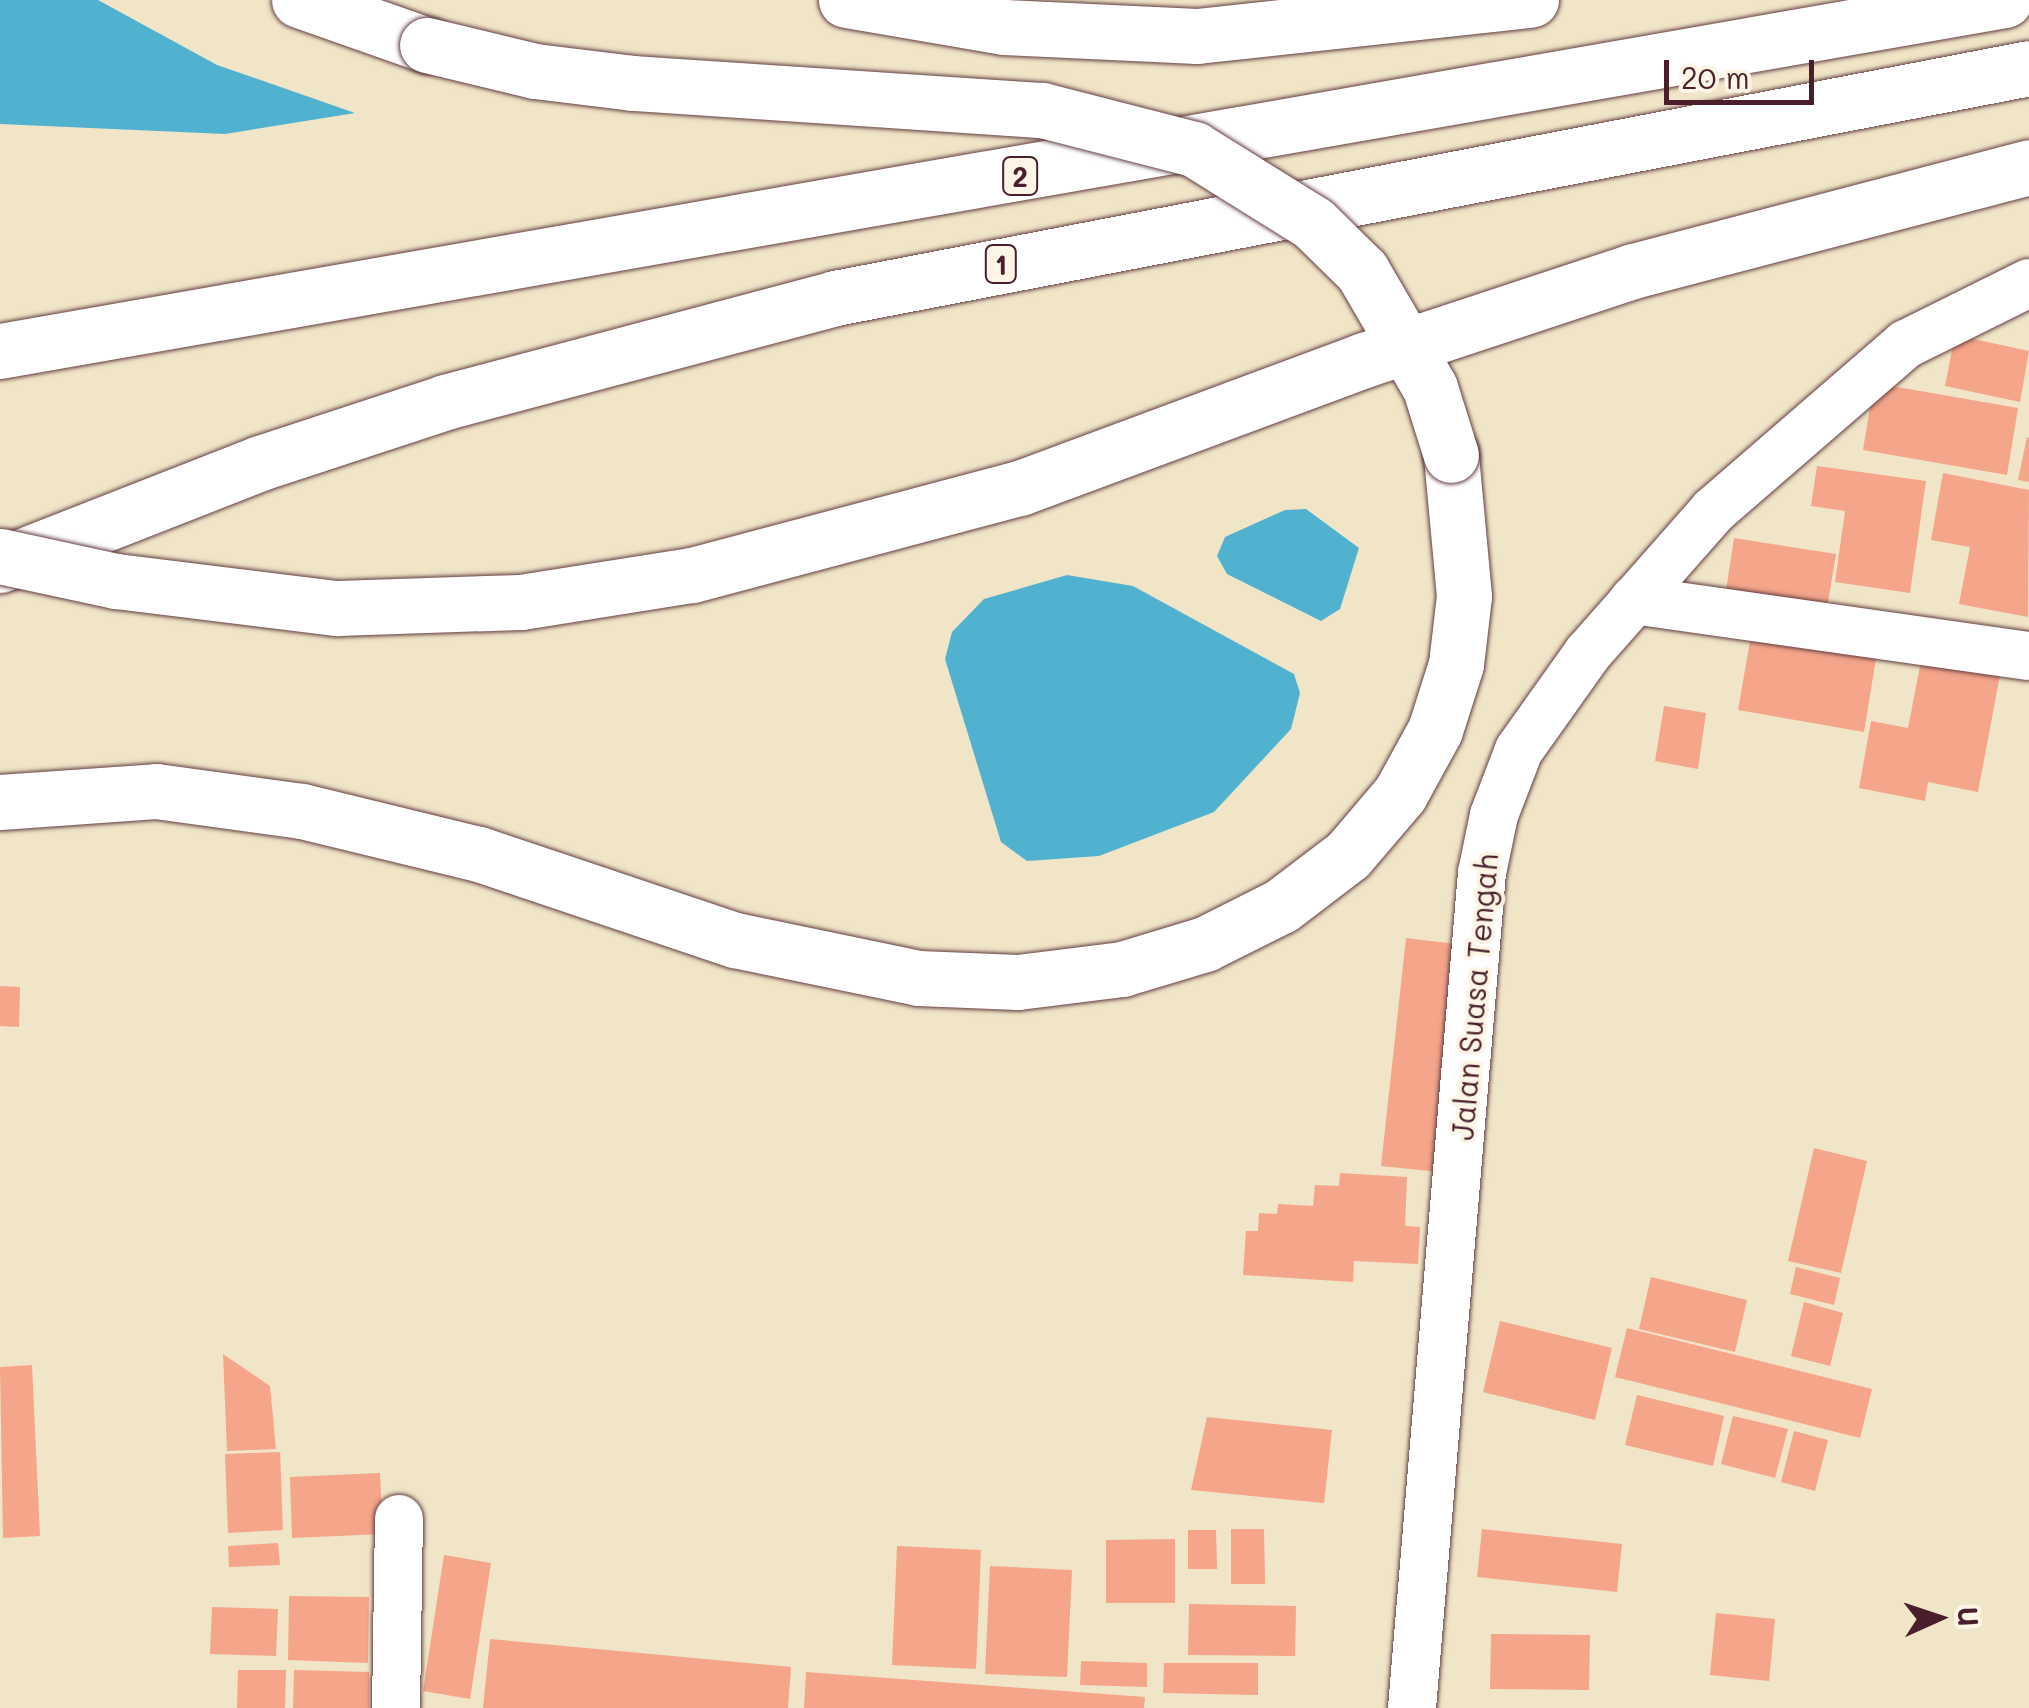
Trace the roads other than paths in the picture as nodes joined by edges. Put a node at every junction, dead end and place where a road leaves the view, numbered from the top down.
1 (299, 0) edge
2 (846, 0) edge
3 (1532, 0) edge
4 (2004, 0) edge
5 (2029, 68) edge
6 (2029, 168) edge
7 (2029, 283) edge
8 (17, 348) edge
9 (0, 556) edge
10 (0, 565) edge
11 (1634, 600) junction
12 (2029, 656) edge
13 (0, 802) edge
14 (399, 1518) dead end
15 (396, 1708) edge
16 (1412, 1708) edge

1 - 13 highway, bridge
2 - 3 highway
4 - 8 highway, 2
5 - 10 highway, 1
6 - 9 highway, bridge
7 - 11 street, Jalan Suasa Tengah
11 - 12 street
11 - 16 street, Jalan Suasa Tengah
14 - 15 street

